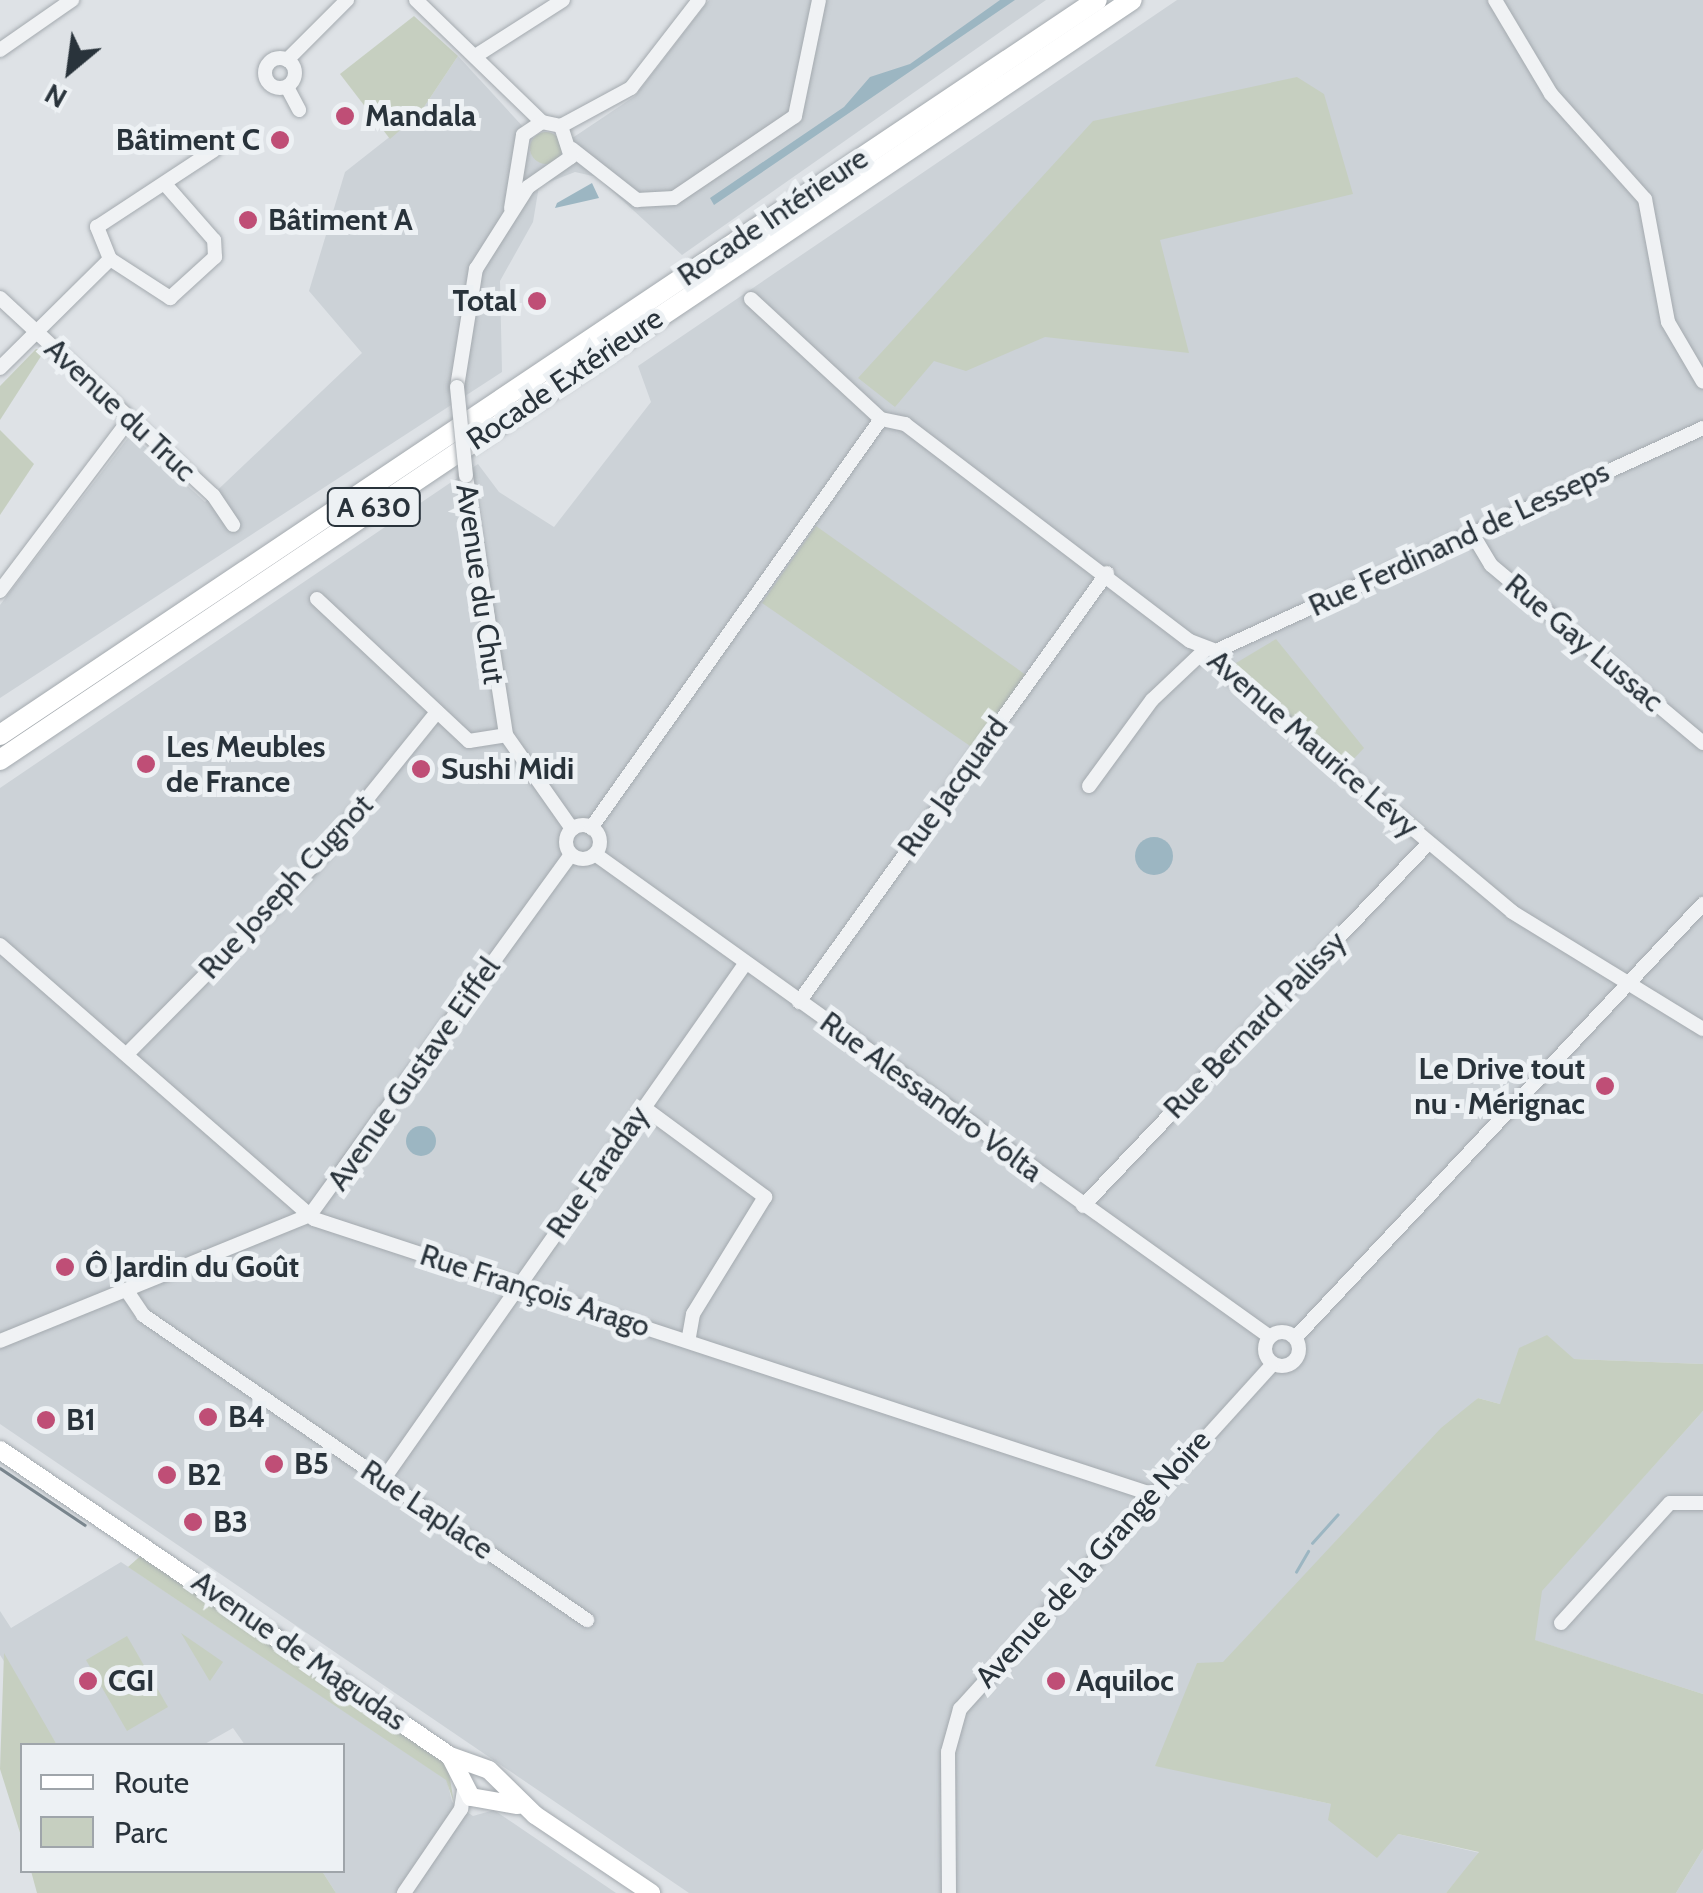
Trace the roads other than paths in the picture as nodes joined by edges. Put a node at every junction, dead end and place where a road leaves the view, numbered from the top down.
1 (72, 0) edge
2 (346, 0) edge
3 (563, 0) edge
4 (699, 0) edge
5 (819, 0) edge
6 (1098, 0) edge
7 (1132, 0) edge
8 (1495, 0) edge
9 (423, 2) edge
10 (0, 50) edge
11 (477, 55) junction
12 (287, 60) junction
13 (286, 87) junction
14 (506, 89) junction
15 (610, 103) junction
16 (299, 110) dead end
17 (542, 122) junction
18 (561, 126) junction
19 (524, 135) junction
20 (572, 147) junction
21 (214, 150) dead end
22 (522, 158) junction
23 (586, 159) junction
24 (566, 164) junction
25 (548, 174) junction
26 (165, 184) junction
27 (511, 208) junction
28 (110, 259) junction
29 (0, 298) edge
30 (751, 299) dead end
31 (36, 333) junction
32 (0, 368) edge
33 (1703, 382) edge
34 (881, 418) junction
35 (129, 420) junction
36 (1703, 428) edge
37 (233, 525) dead end
38 (1473, 534) junction
39 (1107, 572) junction
40 (0, 591) edge
41 (317, 599) dead end
42 (1211, 650) junction
43 (437, 712) junction
44 (506, 735) junction
45 (0, 736) edge
46 (1703, 743) edge
47 (0, 760) edge
48 (1088, 786) dead end
49 (591, 828) junction
50 (572, 829) junction
51 (1427, 845) junction
52 (595, 854) junction
53 (571, 855) junction
54 (1703, 904) edge
55 (0, 944) edge
56 (745, 964) junction
57 (1626, 984) junction
58 (799, 1002) junction
59 (1703, 1029) edge
60 (127, 1054) junction
61 (643, 1107) junction
62 (1083, 1206) junction
63 (310, 1215) junction
64 (519, 1286) junction
65 (128, 1291) junction
66 (1270, 1337) junction
67 (1295, 1338) junction
68 (0, 1341) edge
69 (688, 1341) junction
70 (1273, 1364) junction
71 (0, 1435) edge
72 (0, 1450) edge
73 (383, 1480) junction
74 (1151, 1494) junction
75 (1703, 1503) edge
76 (148, 1547) junction
77 (586, 1620) dead end
78 (1561, 1623) dead end
79 (474, 1787) junction
80 (536, 1815) junction
81 (404, 1893) edge
82 (651, 1893) edge
83 (948, 1893) edge

1 - 10 street
2 - 12 street
3 - 11 street
4 - 15 street
5 - 23 street
6 - 45 highway, Rocade Intérieure / A 630
7 - 47 highway, Rocade Extérieure / A 630
8 - 33 street
9 - 11 street
11 - 14 street
12 - 13 street
12 - 13 street
13 - 16 street
14 - 17 street
14 - 19 street
15 - 18 street
15 - 20 street
17 - 18 street
17 - 19 street
18 - 20 street
19 - 22 street
20 - 23 street
20 - 24 street
21 - 26 street
22 - 25 street
22 - 27 street, Avenue du Chut
23 - 24 street
24 - 25 street
25 - 27 street, Avenue du Chut
26 - 28 street
26 - 28 street
27 - 44 street, Avenue du Chut, bridge
28 - 31 street
29 - 31 street, Avenue du Truc
30 - 34 street, Avenue Maurice Lévy
31 - 32 street
31 - 35 street, Avenue du Truc
34 - 39 street, Avenue Maurice Lévy
34 - 49 street
35 - 37 street, Avenue du Truc
35 - 40 street
36 - 38 street, Rue Ferdinand de Lesseps
38 - 42 street, Rue Ferdinand de Lesseps
38 - 46 street, Rue Gay Lussac
39 - 42 street, Avenue Maurice Lévy
39 - 58 street, Rue Jacquard
41 - 43 street
42 - 48 street, Rue Ferdinand de Lesseps
42 - 51 street, Avenue Maurice Lévy
43 - 44 street
43 - 60 street, Rue Joseph Cugnot
44 - 50 street, Avenue du Chut
49 - 50 street
49 - 52 street
50 - 53 street
51 - 57 street, Avenue Maurice Lévy
51 - 62 street, Rue Bernard Palissy
52 - 53 street
52 - 56 street, Rue Alessandro Volta
53 - 63 street, Avenue Gustave Eiffel
54 - 57 street
55 - 60 street, Rue François Arago
56 - 58 street, Rue Alessandro Volta
56 - 61 street, Rue Faraday
57 - 59 street, Avenue Maurice Lévy
57 - 67 street
58 - 62 street, Rue Alessandro Volta
60 - 63 street, Rue François Arago
61 - 64 street, Rue Faraday
61 - 69 street
62 - 66 street, Rue Alessandro Volta
63 - 64 street, Rue François Arago
63 - 65 street, Avenue Gustave Eiffel
64 - 69 street, Rue François Arago
64 - 73 street, Rue Faraday
65 - 68 street, Avenue Gustave Eiffel
65 - 73 street, Rue Laplace
66 - 67 street
66 - 70 street
67 - 70 street, Avenue de la Grange Noire
69 - 74 street, Rue François Arago
70 - 74 street, Avenue de la Grange Noire
71 - 76 main road, Avenue de Magudas
72 - 76 main road, Avenue de Magudas
73 - 77 street, Rue Laplace
74 - 83 street, Avenue de la Grange Noire
75 - 78 street
76 - 79 main road, Avenue de Magudas
79 - 80 main road, Avenue de Magudas
79 - 80 main road, Avenue de Magudas
79 - 81 street
80 - 82 main road, Avenue de Magudas

